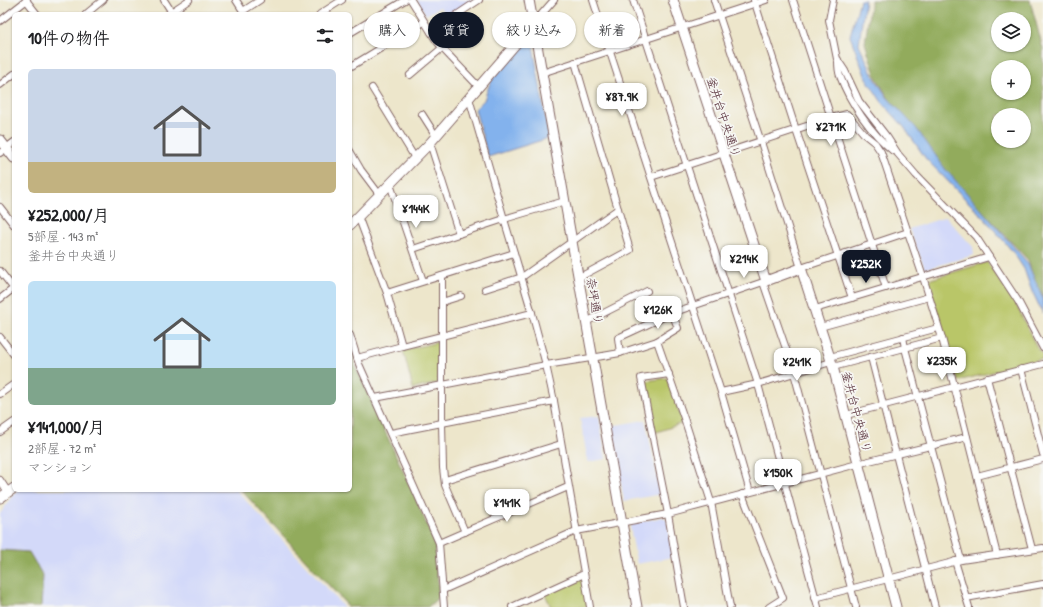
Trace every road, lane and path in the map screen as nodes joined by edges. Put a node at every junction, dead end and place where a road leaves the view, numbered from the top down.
1 (26, 0) edge
2 (102, 0) edge
3 (164, 0) edge
4 (189, 0) edge
5 (236, 0) edge
6 (260, 0) edge
7 (342, 0) edge
8 (405, 0) edge
9 (411, 0) edge
10 (479, 0) edge
11 (529, 0) edge
12 (554, 0) edge
13 (593, 0) edge
14 (633, 0) edge
15 (673, 0) edge
16 (714, 0) edge
17 (766, 0) edge
18 (792, 0) edge
19 (833, 0) edge
20 (754, 2) edge
21 (35, 12) edge
22 (88, 12) edge
23 (170, 12) edge
24 (172, 12) edge
25 (323, 12) edge
26 (461, 12) edge
27 (531, 12) edge
28 (544, 12) edge
29 (720, 15) junction
30 (0, 21) edge
31 (424, 22) junction
32 (682, 27) junction
33 (428, 28) edge
34 (352, 32) edge
35 (646, 39) junction
36 (442, 48) joint
37 (512, 48) edge
38 (537, 48) edge
39 (610, 51) junction
40 (837, 59) junction
41 (575, 62) junction
42 (352, 66) edge
43 (542, 73) junction
44 (410, 75) dead end
45 (12, 76) edge
46 (0, 85) edge
47 (479, 87) junction
48 (372, 88) dead end
49 (469, 98) junction
50 (857, 111) junction
51 (422, 114) dead end
52 (847, 114) junction
53 (831, 118) junction
54 (796, 130) junction
55 (436, 136) junction
56 (0, 140) edge
57 (761, 142) junction
58 (12, 143) edge
59 (430, 143) junction
60 (3, 150) edge
61 (352, 154) edge
62 (724, 154) junction
63 (898, 154) junction
64 (12, 157) edge
65 (415, 158) junction
66 (687, 166) junction
67 (652, 177) junction
68 (390, 184) junction
69 (379, 194) junction
70 (565, 201) junction
71 (0, 207) edge
72 (618, 209) junction
73 (358, 216) junction
74 (504, 219) junction
75 (12, 222) edge
76 (352, 223) edge
77 (908, 232) junction
78 (459, 234) junction
79 (572, 241) junction
80 (872, 244) junction
81 (413, 249) junction
82 (514, 253) junction
83 (837, 255) junction
84 (989, 257) junction
85 (801, 268) junction
86 (0, 271) edge
87 (442, 276) junction
88 (522, 277) junction
89 (923, 277) junction
90 (578, 278) junction
91 (424, 281) junction
92 (764, 281) junction
93 (12, 286) edge
94 (886, 288) junction
95 (12, 289) edge
96 (485, 289) dead end
97 (647, 291) dead end
98 (387, 293) junction
99 (729, 293) junction
100 (461, 296) dead end
101 (929, 297) junction
102 (0, 298) edge
103 (852, 298) junction
104 (442, 302) junction
105 (693, 306) junction
106 (815, 309) junction
107 (532, 313) junction
108 (672, 313) junction
109 (586, 322) junction
110 (820, 327) junction
111 (938, 328) junction
112 (442, 336) junction
113 (903, 337) junction
114 (942, 338) junction
115 (657, 340) junction
116 (1, 342) edge
117 (352, 342) edge
118 (402, 346) junction
119 (905, 348) junction
120 (1043, 348) edge
121 (12, 353) edge
122 (620, 353) junction
123 (871, 357) junction
124 (357, 358) junction
125 (593, 358) junction
126 (831, 362) junction
127 (1043, 364) edge
128 (546, 365) junction
129 (1021, 369) junction
130 (794, 373) junction
131 (669, 374) junction
132 (988, 378) junction
133 (758, 384) junction
134 (12, 385) edge
135 (443, 385) junction
136 (954, 387) junction
137 (721, 392) junction
138 (0, 394) edge
139 (918, 396) junction
140 (375, 398) junction
141 (554, 401) junction
142 (883, 405) junction
143 (846, 415) junction
144 (12, 423) edge
145 (442, 423) junction
146 (0, 432) edge
147 (391, 433) junction
148 (967, 437) junction
149 (561, 444) junction
150 (931, 446) junction
151 (896, 454) junction
152 (1043, 454) edge
153 (1043, 459) edge
154 (859, 464) junction
155 (1011, 468) junction
156 (820, 474) junction
157 (977, 476) junction
158 (0, 480) edge
159 (445, 480) junction
160 (784, 483) junction
161 (568, 487) junction
162 (11, 490) edge
163 (750, 492) junction
164 (742, 494) junction
165 (0, 498) edge
166 (711, 502) junction
167 (668, 514) junction
168 (622, 522) junction
169 (576, 531) junction
170 (466, 532) junction
171 (439, 543) junction
172 (1043, 548) edge
173 (1032, 549) junction
174 (997, 555) junction
175 (958, 561) junction
176 (926, 569) junction
177 (584, 574) junction
178 (889, 579) junction
179 (1043, 584) edge
180 (851, 589) junction
181 (443, 590) junction
182 (815, 598) junction
183 (966, 598) junction
184 (444, 607) edge
185 (512, 607) edge
186 (590, 607) edge
187 (637, 607) edge
188 (684, 607) edge
189 (730, 607) edge
190 (769, 607) edge
191 (818, 607) edge
192 (856, 607) edge
193 (896, 607) edge
194 (935, 607) edge
195 (969, 607) edge

1 - 21 street
1 - 30 street
2 - 22 street
3 - 23 street
4 - 24 street
5 - 6 street
7 - 25 street
8 - 34 street
9 - 31 street
10 - 26 street
11 - 27 street, 奈坪通り
12 - 28 street
13 - 39 street
14 - 35 street
15 - 32 street, 釜井台中央通り
16 - 29 street
17 - 20 street
18 - 53 street
19 - 40 street
20 - 29 street
20 - 54 street
29 - 32 street
29 - 57 street
31 - 33 street
31 - 42 street
32 - 35 street
32 - 62 street, 釜井台中央通り
35 - 39 street
35 - 66 street
36 - 44 street
36 - 47 street
37 - 47 street
38 - 43 street, 奈坪通り
39 - 41 street
39 - 67 street
40 - 50 street
40 - 63 street
41 - 43 street
41 - 72 street
43 - 70 street, 奈坪通り
45 - 46 street
47 - 49 street
48 - 65 street
49 - 55 street
49 - 74 street
50 - 52 street
50 - 63 street
51 - 55 street
52 - 53 street
52 - 77 street
53 - 54 street
53 - 80 street
54 - 57 street
54 - 83 street
55 - 59 street
56 - 60 street
57 - 62 street
57 - 85 street
58 - 60 street
59 - 65 street
59 - 78 street
60 - 64 street
61 - 69 street
62 - 66 street
62 - 92 street, 釜井台中央通り
63 - 84 street
65 - 68 street
66 - 67 street
66 - 99 street
67 - 105 street
68 - 69 street
68 - 81 street
69 - 73 street
70 - 74 street
70 - 79 street, 奈坪通り
71 - 75 street
72 - 79 street
72 - 90 street
73 - 76 street
73 - 98 street
74 - 78 street
74 - 82 street
77 - 80 street
77 - 89 street
78 - 81 street
79 - 88 street
79 - 90 street, 奈坪通り
80 - 83 street
80 - 94 street
81 - 91 street
82 - 87 street
82 - 88 street
83 - 85 street
83 - 103 street
84 - 89 street
84 - 120 street
85 - 92 street
85 - 106 street, 釜井台中央通り
86 - 93 street
87 - 91 street
87 - 104 street
88 - 96 street
88 - 107 street
89 - 94 street
89 - 101 street
90 - 109 street, 奈坪通り
91 - 98 street
92 - 99 street
92 - 130 street
94 - 103 street
95 - 102 street
97 - 109 street
98 - 118 street
99 - 105 street
99 - 133 street
100 - 104 street
101 - 110 street
101 - 111 street
103 - 106 street
104 - 112 street
105 - 108 street
105 - 137 street
106 - 110 street, 釜井台中央通り
107 - 112 street
107 - 128 street
108 - 115 street
108 - 122 street
109 - 125 street, 奈坪通り
110 - 126 street, 釜井台中央通り
111 - 113 street
111 - 114 street
112 - 118 street
112 - 135 street
113 - 119 street
113 - 126 street
114 - 119 street
114 - 136 street
115 - 122 street
115 - 131 street
116 - 121 street
117 - 124 street
118 - 124 street
119 - 123 street
119 - 139 street
122 - 125 street
123 - 126 street
123 - 142 street
124 - 140 street
125 - 128 street
125 - 168 street, 奈坪通り
126 - 130 street
126 - 143 street, 釜井台中央通り
127 - 129 street
128 - 135 street
128 - 141 street
129 - 132 street
129 - 152 street
130 - 133 street
130 - 156 street
131 - 166 street
131 - 167 street
132 - 136 street
132 - 155 street
133 - 137 street
133 - 160 street
134 - 138 street
135 - 140 street
135 - 145 street
136 - 139 street
136 - 148 street
137 - 163 street
139 - 142 street
139 - 150 street
140 - 147 street
141 - 145 street
141 - 149 street
142 - 143 street
142 - 151 street
143 - 154 street, 釜井台中央通り
144 - 146 street
145 - 147 street
145 - 159 street
147 - 171 street
148 - 150 street
148 - 157 street
149 - 159 street
149 - 161 street
150 - 151 street
150 - 175 street
151 - 154 street
151 - 176 street
153 - 155 street
154 - 156 street
154 - 178 street, 釜井台中央通り
155 - 157 street
155 - 173 street
156 - 160 street
156 - 180 street
157 - 174 street
158 - 162 street
159 - 170 street
160 - 163 street
160 - 182 street
161 - 169 street
161 - 170 street
162 - 165 street
163 - 164 street
164 - 166 street
164 - 190 street
166 - 167 street
166 - 189 street
167 - 168 street
167 - 188 street
168 - 169 street
168 - 187 street, 奈坪通り
169 - 177 street
169 - 181 street
170 - 171 street
171 - 181 street
172 - 173 street
173 - 174 street
174 - 175 street
175 - 176 street
175 - 183 street
176 - 178 street
176 - 194 street
177 - 185 street
177 - 186 street
178 - 180 street
178 - 193 street, 釜井台中央通り
179 - 183 street
180 - 182 street
180 - 192 street
181 - 184 street
182 - 191 street
183 - 195 street

